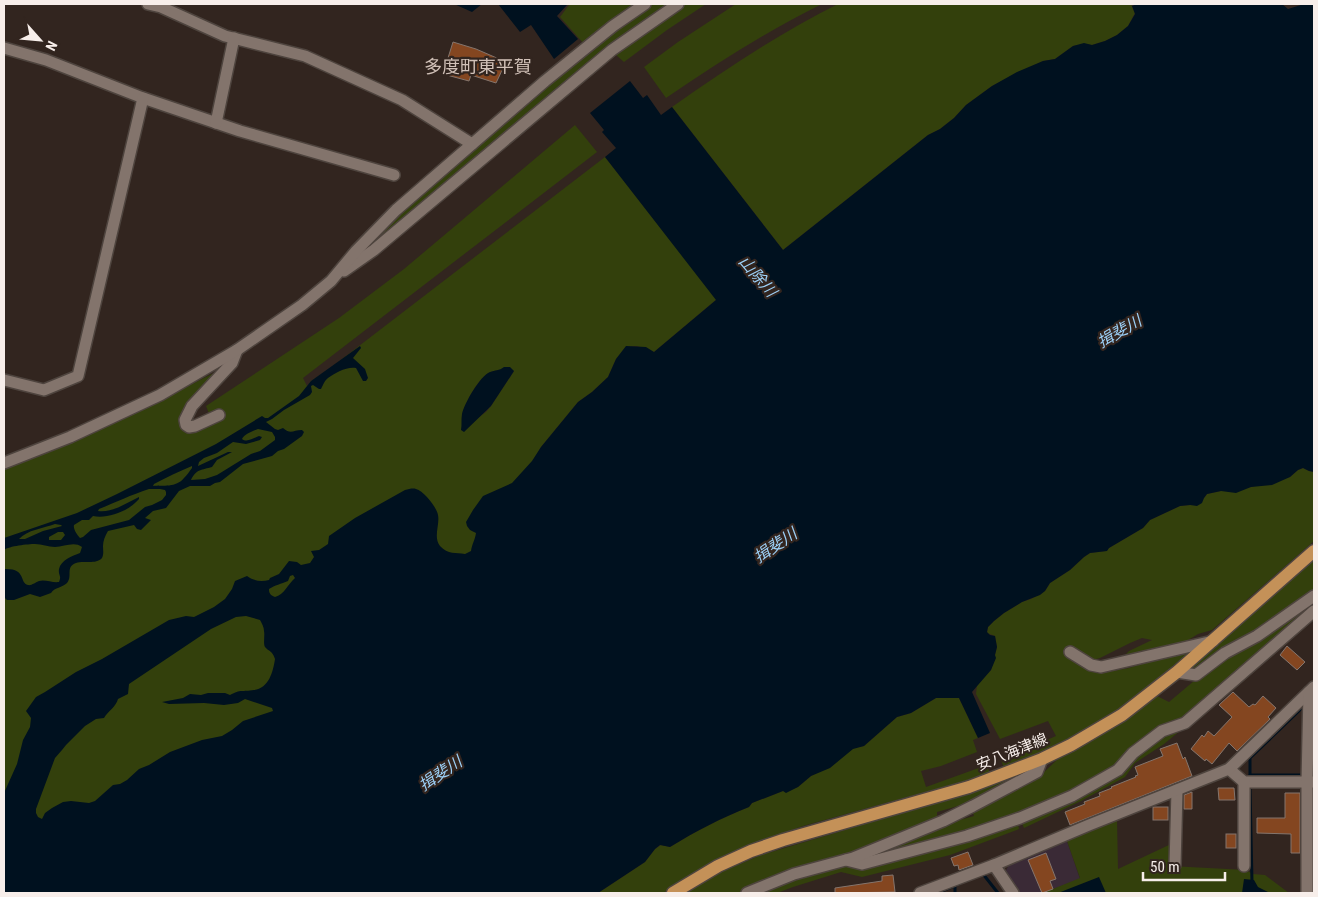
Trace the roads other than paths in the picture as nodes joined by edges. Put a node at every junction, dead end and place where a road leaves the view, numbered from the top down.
1 (148, 4) edge
2 (645, 4) edge
3 (678, 4) edge
4 (234, 38) junction
5 (4, 48) edge
6 (143, 98) junction
7 (216, 123) junction
8 (472, 144) junction
9 (394, 175) dead end
10 (331, 281) junction
11 (237, 350) junction
12 (4, 380) edge
13 (220, 415) dead end
14 (4, 462) edge
15 (1314, 551) edge
16 (1314, 596) edge
17 (1314, 611) edge
18 (1213, 641) junction
19 (1070, 652) dead end
20 (1177, 672) junction
21 (1312, 689) edge
22 (1042, 760) junction
23 (1228, 769) junction
24 (1244, 782) junction
25 (1310, 782) edge
26 (1177, 790) junction
27 (846, 860) junction
28 (994, 865) junction
29 (1175, 865) dead end
30 (1244, 866) dead end
31 (674, 893) edge
32 (748, 893) edge
33 (920, 893) edge
34 (1013, 893) edge
35 (1307, 893) edge

1 - 4 street
2 - 8 street
3 - 10 street
4 - 7 street
4 - 8 street
5 - 6 street
6 - 7 street
6 - 12 street
7 - 9 street
8 - 10 street
10 - 11 street
11 - 13 street
11 - 14 street
15 - 18 main road, 安八海津線
16 - 20 street
17 - 27 street
18 - 19 street
18 - 20 main road, 安八海津線
20 - 22 main road, 安八海津線
21 - 23 street
21 - 25 street
22 - 27 street
22 - 31 main road, 安八海津線
23 - 24 street
23 - 26 street
24 - 25 street
24 - 30 street
25 - 35 street
26 - 28 street
26 - 29 street
27 - 32 street
28 - 33 street
28 - 34 street

